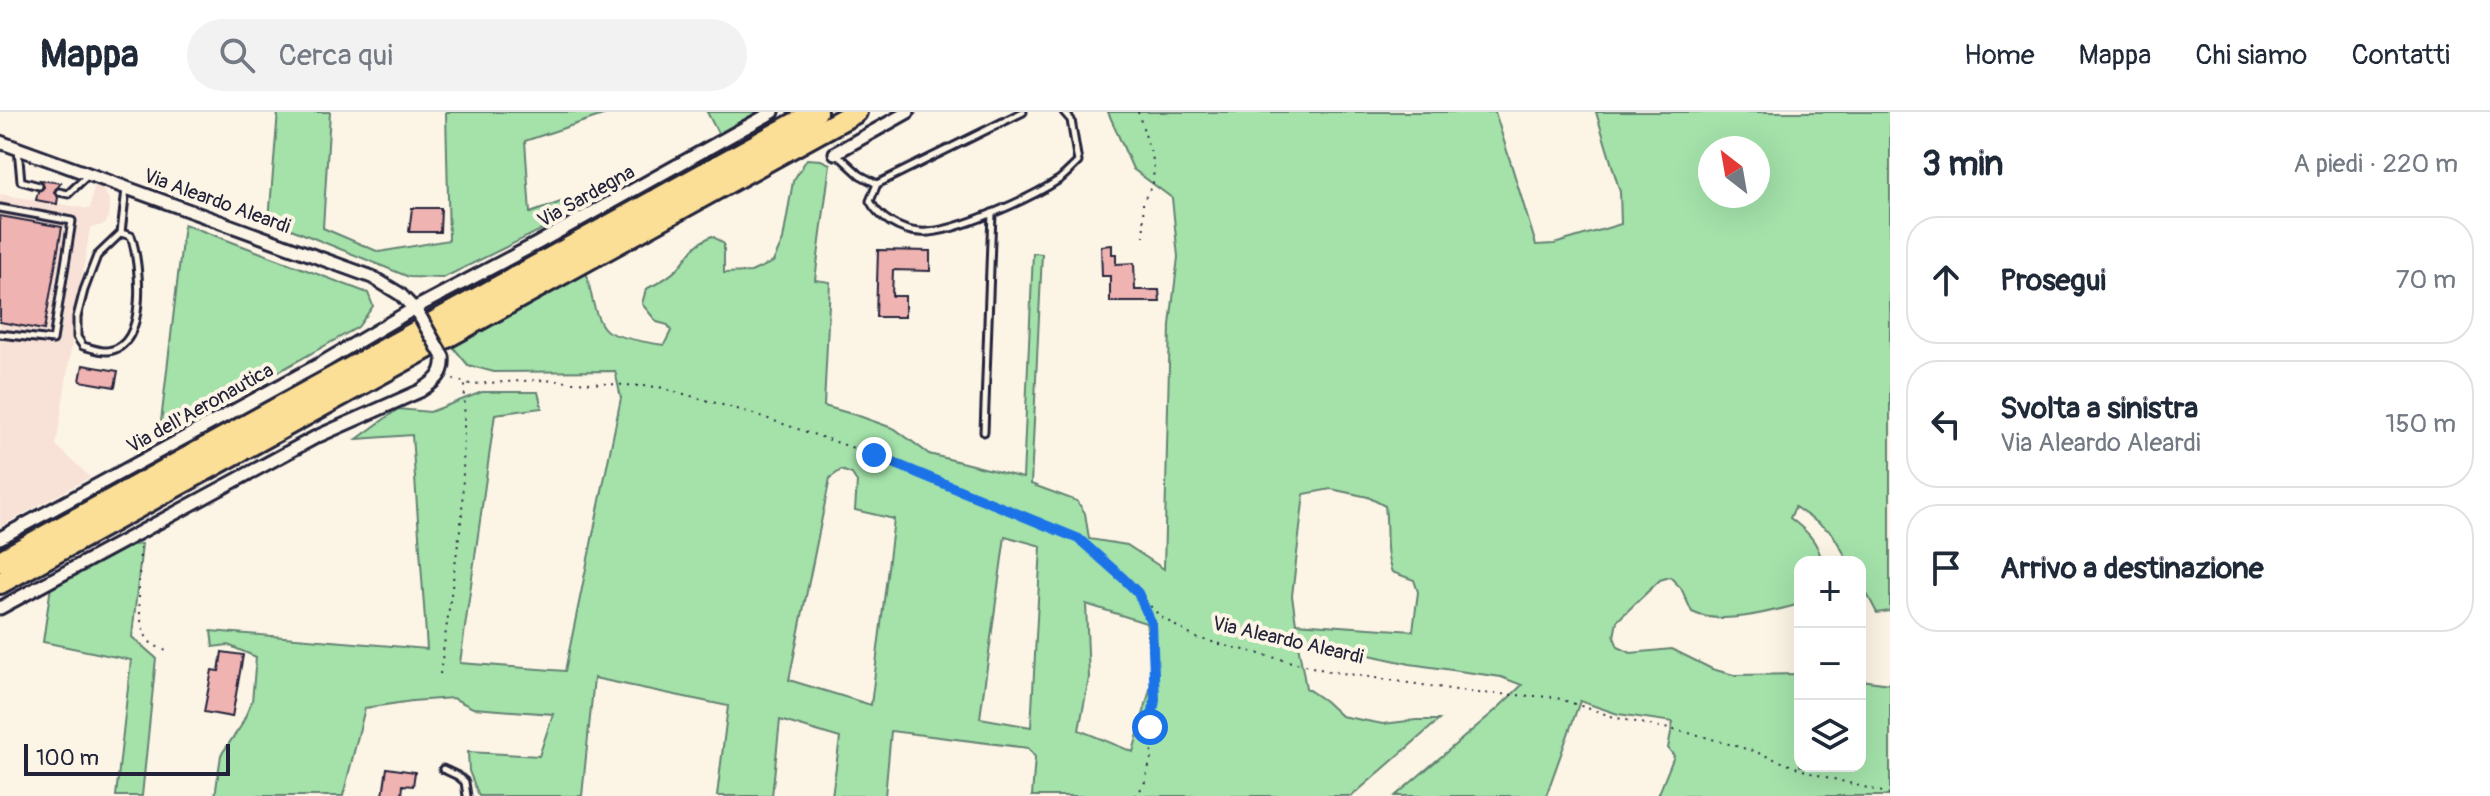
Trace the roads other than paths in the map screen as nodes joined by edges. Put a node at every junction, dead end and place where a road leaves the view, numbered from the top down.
1 (773, 112) edge
2 (816, 112) edge
3 (856, 112) edge
4 (908, 112) edge
5 (1023, 112) edge
6 (1064, 112) edge
7 (0, 142) edge
8 (18, 148) junction
9 (835, 153) joint
10 (89, 174) junction
11 (877, 184) junction
12 (39, 186) dead end
13 (126, 187) junction
14 (59, 192) dead end
15 (0, 208) edge
16 (992, 213) junction
17 (121, 233) junction
18 (418, 313) junction
19 (0, 334) edge
20 (984, 432) dead end
21 (0, 538) edge
22 (0, 561) edge
23 (0, 583) edge
24 (0, 608) edge
25 (443, 769) dead end
26 (467, 796) edge

1 - 18 street, Via Sardegna
2 - 22 highway
3 - 23 highway
4 - 9 street
5 - 11 lane
6 - 16 lane
7 - 8 street, Via Aleardo Aleardi
8 - 10 street, Via Aleardo Aleardi
8 - 12 lane
9 - 11 lane
10 - 13 street, Via Aleardo Aleardi
10 - 14 lane
11 - 16 lane
13 - 17 lane
13 - 18 street, Via Aleardo Aleardi
15 - 19 lane
16 - 20 lane
17 - 17 lane
18 - 21 street, Via dell'Aeronautica
18 - 24 street, bridge
25 - 26 lane

